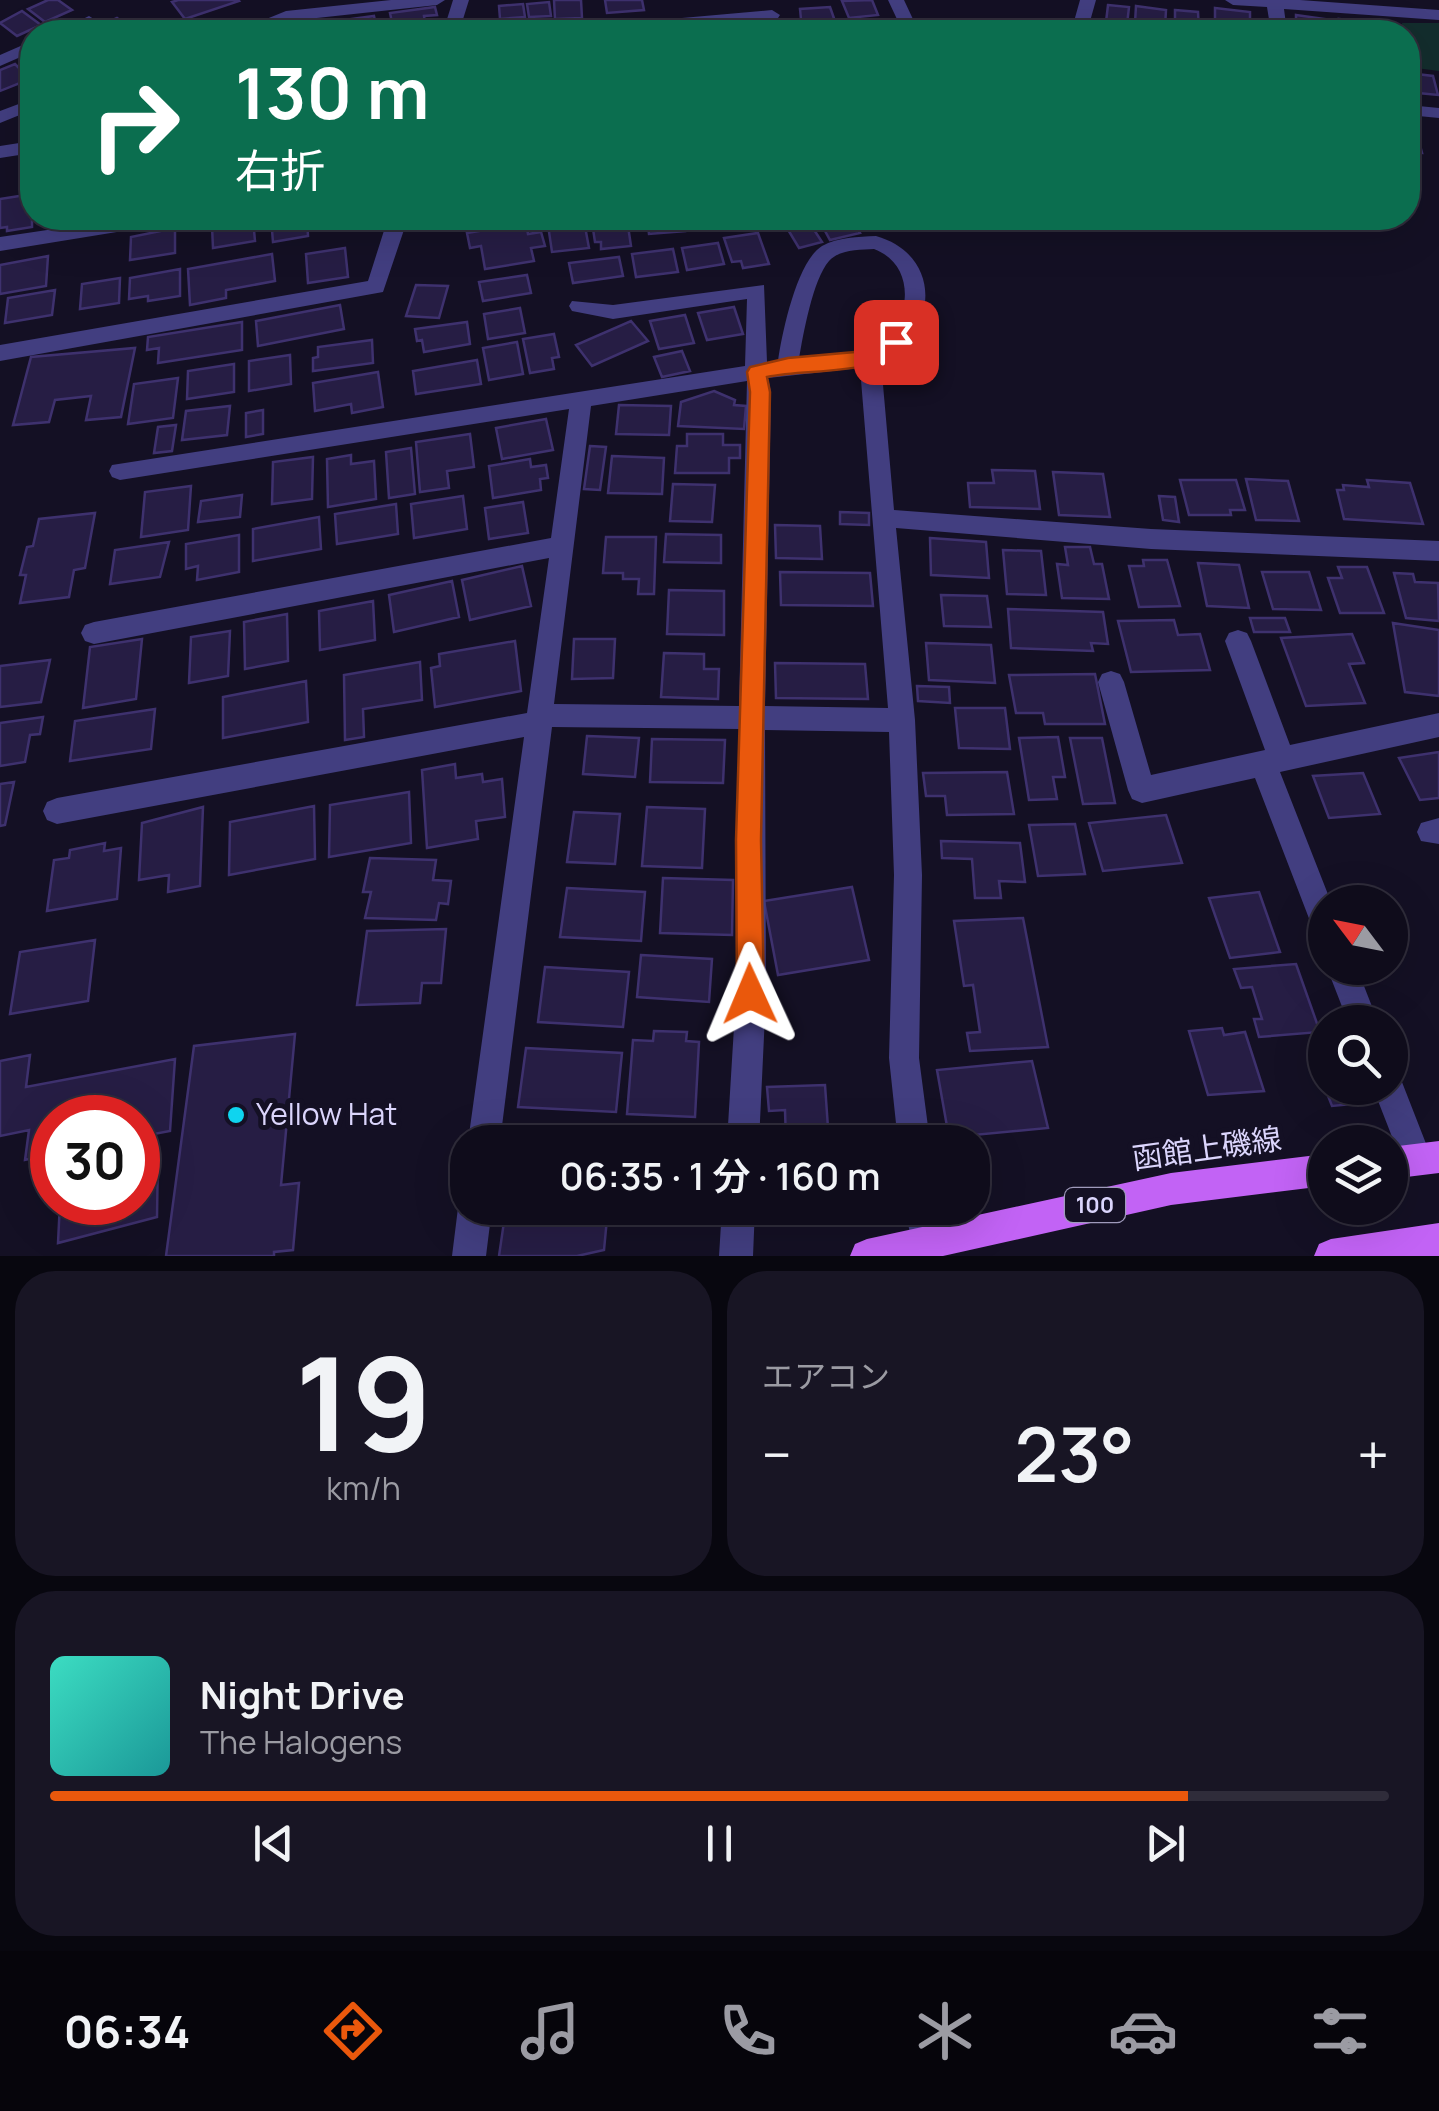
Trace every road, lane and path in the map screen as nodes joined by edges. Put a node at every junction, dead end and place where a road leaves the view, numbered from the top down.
1 (273, 0) edge
2 (437, 0) edge
3 (1233, 0) edge
4 (1275, 4) junction
5 (1410, 8) edge
6 (1439, 15) edge
7 (286, 16) junction
8 (771, 16) edge
9 (275, 20) edge
10 (723, 20) edge
11 (1277, 20) edge
12 (89, 230) edge
13 (394, 230) edge
14 (0, 244) edge
15 (579, 306) dead end
16 (0, 352) edge
17 (870, 358) junction
18 (788, 365) junction
19 (756, 372) junction
20 (581, 402) junction
21 (120, 471) dead end
22 (883, 518) junction
23 (561, 546) junction
24 (1439, 551) edge
25 (94, 633) dead end
26 (1238, 641) dead end
27 (1111, 682) dead end
28 (541, 718) junction
29 (754, 720) junction
30 (902, 720) junction
31 (1439, 724) edge
32 (1272, 759) junction
33 (57, 811) dead end
34 (1312, 885) edge
35 (1394, 1105) edge
36 (486, 1125) edge
37 (744, 1125) edge
38 (912, 1125) edge
39 (1415, 1160) edge
40 (1308, 1172) edge
41 (473, 1225) edge
42 (738, 1225) edge
43 (924, 1225) edge
44 (1439, 1240) edge
45 (926, 1242) junction
46 (468, 1256) edge
47 (736, 1256) edge
48 (867, 1256) edge
49 (1331, 1256) edge

1 - 7 street
2 - 7 street
3 - 4 street
4 - 5 street
4 - 11 street
5 - 6 street
7 - 9 street
8 - 10 street
12 - 14 street
13 - 16 street
15 - 19 street
17 - 18 street
17 - 18 street
17 - 22 street
18 - 19 street
19 - 20 street
19 - 29 street
20 - 21 street
20 - 23 street
22 - 24 street
22 - 30 street
23 - 25 street
23 - 28 street
26 - 32 street
27 - 32 street
28 - 29 street
28 - 33 street
28 - 36 street
29 - 30 street
29 - 37 street
30 - 38 street
31 - 32 street
32 - 34 street
35 - 39 street
40 - 45 main road, 函館上磯線 / 100
41 - 46 street
42 - 47 street
43 - 45 street
44 - 49 main road
45 - 48 main road, 函館上磯線 / 100

